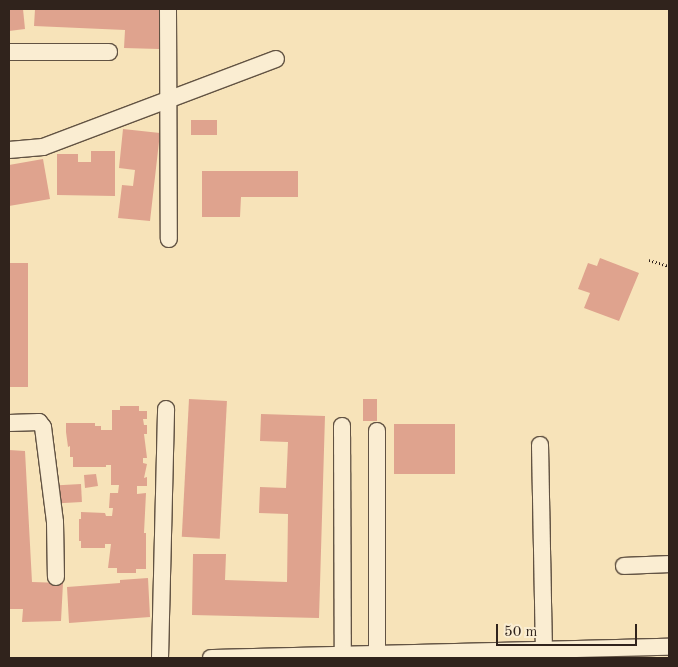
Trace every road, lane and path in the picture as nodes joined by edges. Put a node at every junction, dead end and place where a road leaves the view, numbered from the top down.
1 (168, 9) edge
2 (9, 52) edge
3 (109, 52) dead end
4 (276, 59) dead end
5 (168, 100) junction
6 (9, 150) edge
7 (169, 239) dead end
8 (649, 260) dead end
9 (669, 266) edge
10 (166, 409) dead end
11 (9, 423) edge
12 (342, 426) dead end
13 (377, 432) dead end
14 (540, 445) dead end
15 (669, 564) edge
16 (624, 566) dead end
17 (56, 577) dead end
18 (669, 647) edge
19 (545, 654) edge
20 (343, 656) edge
21 (377, 656) edge
22 (160, 658) edge
23 (210, 658) edge

1 - 5 street
2 - 3 street
4 - 5 street
5 - 6 street
5 - 7 street
8 - 9 path
10 - 22 street
11 - 17 street
12 - 20 street
13 - 21 street
14 - 19 street
15 - 16 street
18 - 19 street
19 - 21 street
20 - 21 street
20 - 23 street

